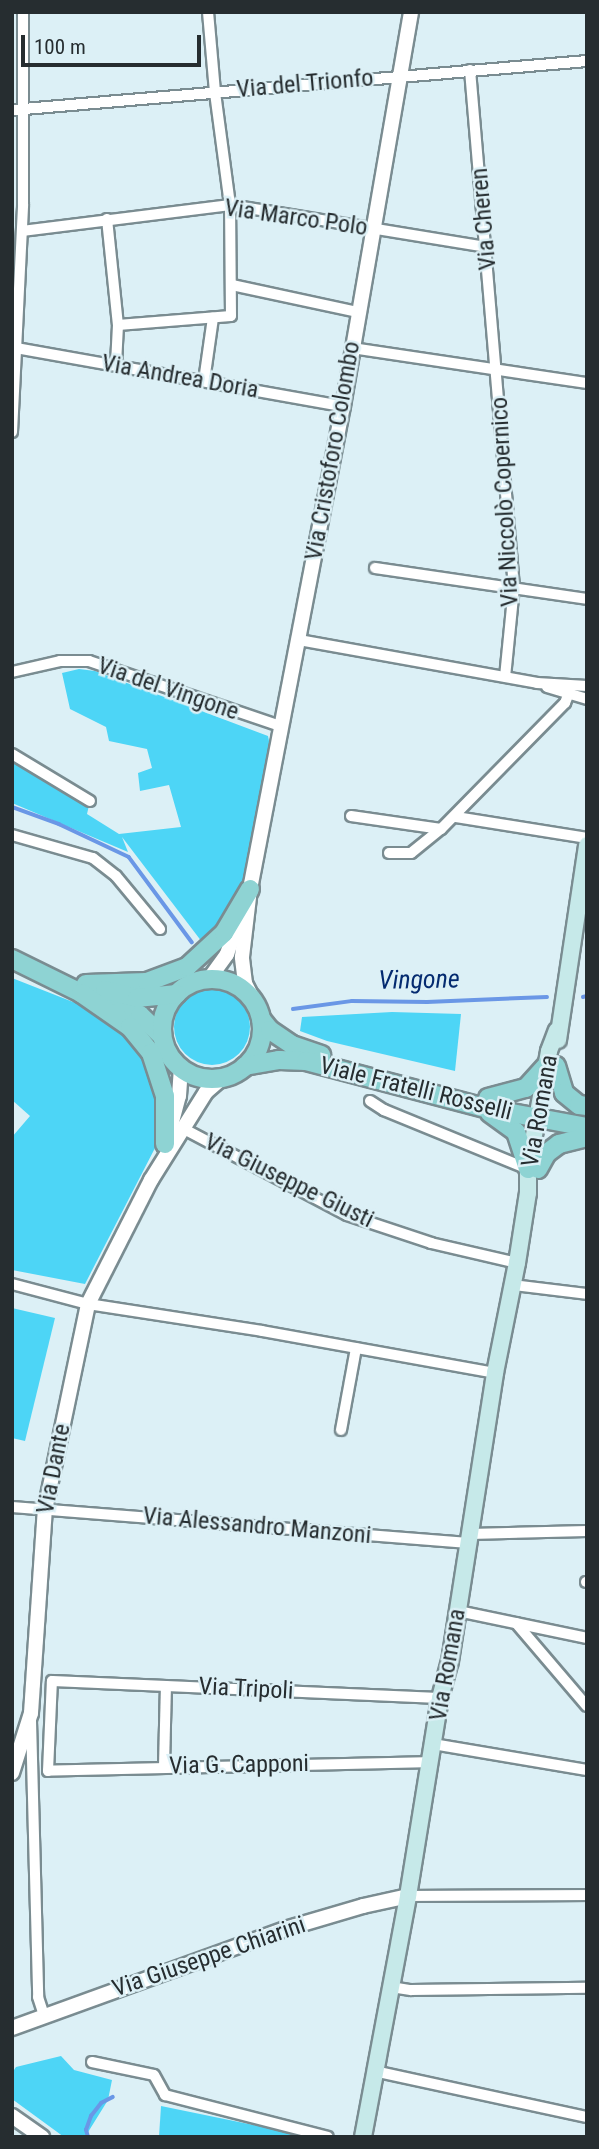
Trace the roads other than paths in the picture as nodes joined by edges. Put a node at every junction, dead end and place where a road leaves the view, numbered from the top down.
1 (23, 12) edge
2 (208, 12) edge
3 (411, 12) edge
4 (587, 61) edge
5 (470, 70) junction
6 (400, 75) junction
7 (215, 92) junction
8 (18, 109) edge
9 (18, 203) edge
10 (230, 205) junction
11 (107, 219) junction
12 (373, 229) junction
13 (22, 231) junction
14 (486, 247) junction
15 (232, 285) junction
16 (15, 295) edge
17 (358, 312) junction
18 (213, 318) junction
19 (118, 325) junction
20 (16, 348) junction
21 (352, 348) junction
22 (116, 365) junction
23 (498, 369) junction
24 (204, 381) junction
25 (587, 383) edge
26 (343, 406) junction
27 (12, 432) edge
28 (375, 568) dead end
29 (514, 587) junction
30 (587, 598) edge
31 (299, 640) junction
32 (12, 672) edge
33 (505, 677) junction
34 (537, 683) junction
35 (587, 686) edge
36 (568, 695) junction
37 (587, 699) edge
38 (280, 726) junction
39 (12, 754) edge
40 (90, 801) dead end
41 (351, 816) dead end
42 (456, 817) junction
43 (441, 829) junction
44 (12, 835) edge
45 (587, 838) edge
46 (587, 845) edge
47 (388, 853) dead end
48 (250, 889) junction
49 (160, 929) dead end
50 (12, 959) edge
51 (209, 979) junction
52 (83, 988) junction
53 (177, 993) junction
54 (258, 1012) junction
55 (162, 1035) junction
56 (245, 1066) junction
57 (551, 1066) junction
58 (181, 1068) junction
59 (223, 1077) junction
60 (370, 1101) dead end
61 (486, 1103) junction
62 (587, 1106) edge
63 (543, 1114) junction
64 (587, 1116) edge
65 (587, 1127) edge
66 (184, 1129) junction
67 (587, 1137) edge
68 (164, 1144) junction
69 (533, 1169) junction
70 (151, 1180) junction
71 (517, 1263) junction
72 (12, 1284) edge
73 (513, 1285) junction
74 (587, 1294) edge
75 (88, 1304) junction
76 (356, 1348) junction
77 (495, 1373) junction
78 (341, 1430) dead end
79 (12, 1507) edge
80 (45, 1510) junction
81 (587, 1531) edge
82 (469, 1538) junction
83 (458, 1611) junction
84 (516, 1623) junction
85 (587, 1638) edge
86 (166, 1686) junction
87 (440, 1698) junction
88 (587, 1706) edge
89 (31, 1713) junction
90 (433, 1744) junction
91 (430, 1762) junction
92 (164, 1766) junction
93 (587, 1770) edge
94 (48, 1771) joint
95 (12, 1773) edge
96 (587, 1895) edge
97 (408, 1896) junction
98 (391, 1987) junction
99 (587, 1988) edge
100 (44, 2015) junction
101 (12, 2028) edge
102 (92, 2062) dead end
103 (374, 2071) junction
104 (12, 2116) edge
105 (587, 2117) edge
106 (42, 2137) edge
107 (328, 2137) edge
108 (363, 2137) edge

1 - 8 street
2 - 7 street
3 - 6 street, Via Cristoforo Colombo
4 - 5 street, Via del Trionfo
5 - 6 street, Via del Trionfo
5 - 14 street, Via Cheren
6 - 7 street, Via del Trionfo
6 - 12 street, Via Cristoforo Colombo
7 - 8 street, Via del Trionfo
7 - 10 street
8 - 9 street
9 - 13 street
10 - 11 street, Via Marco Polo
10 - 12 street, Via Marco Polo
10 - 15 street
11 - 13 street, Via Marco Polo
11 - 19 street
12 - 14 street, Via Marco Polo
12 - 17 street, Via Cristoforo Colombo
13 - 16 street
14 - 23 street, Via Cheren
15 - 17 street
15 - 18 street
16 - 20 street
17 - 21 street, Via Cristoforo Colombo
18 - 19 street
18 - 24 street
19 - 22 street
20 - 22 street, Via Andrea Doria
20 - 27 street
21 - 23 street
21 - 26 street, Via Cristoforo Colombo
22 - 24 street, Via Andrea Doria
23 - 25 street
23 - 29 street, Via Niccolò Copernico
24 - 26 street, Via Andrea Doria
26 - 31 street, Via Cristoforo Colombo
28 - 29 street
29 - 30 street
29 - 33 street, Via Niccolò Copernico
31 - 33 street
31 - 38 street, Via Cristoforo Colombo
32 - 38 street, Via del Vingone
33 - 34 street
34 - 35 street
34 - 36 street
36 - 37 street
36 - 42 street
38 - 48 street, Via Cristoforo Colombo
39 - 40 street
41 - 43 street
42 - 43 street
42 - 45 street
43 - 47 street
44 - 49 street
46 - 57 main road, Via Romana
48 - 51 street, Via Cristoforo Colombo
48 - 52 main road
48 - 54 street, Via Cristoforo Colombo
50 - 52 main road
51 - 53 main road
51 - 54 main road
52 - 53 main road
52 - 55 main road
52 - 68 main road
53 - 55 main road
54 - 56 main road
54 - 61 main road, Viale Fratelli Rosselli
55 - 58 main road
56 - 59 main road
56 - 61 main road, Viale Fratelli Rosselli
57 - 61 main road
57 - 62 main road
57 - 63 main road, Via Romana
58 - 59 main road
58 - 68 street, Via Dante
59 - 66 street, Via Dante
60 - 69 street
61 - 63 main road, Viale Fratelli Rosselli
61 - 69 main road
63 - 64 main road, Viale Fratelli Rosselli
63 - 65 main road, Viale Fratelli Rosselli
63 - 69 main road, Via Romana
66 - 70 street, Via Dante
66 - 71 street, Via Giuseppe Giusti
67 - 69 main road
68 - 70 street, Via Dante
69 - 71 main road, Via Romana
70 - 75 street, Via Dante
71 - 73 main road, Via Romana
72 - 75 street
73 - 74 street
73 - 77 main road, Via Romana
75 - 76 street
75 - 80 street, Via Dante
76 - 77 street
76 - 78 street
77 - 82 main road, Via Romana
79 - 80 street, Via Alessandro Manzoni
80 - 82 street, Via Alessandro Manzoni
80 - 89 street, Via Dante
81 - 82 street, Via Alessandro Manzoni
82 - 83 main road, Via Romana
83 - 84 street
83 - 87 main road, Via Romana
84 - 85 street
84 - 88 street
86 - 87 street, Via Tripoli
86 - 92 street
86 - 94 street, Via Tripoli
87 - 90 main road, Via Romana
89 - 95 street, Via Dante
89 - 100 street
90 - 91 main road, Via Romana
90 - 93 street
91 - 92 street, Via G. Capponi
91 - 97 main road, Via Romana
92 - 94 street, Via G. Capponi
96 - 97 street
97 - 98 main road, Via Romana
97 - 100 street, Via Giuseppe Chiarini
98 - 99 street
98 - 103 main road, Via Romana
100 - 101 street, Via Giuseppe Chiarini
102 - 107 street
103 - 105 street
103 - 108 main road, Via Romana
104 - 106 street

